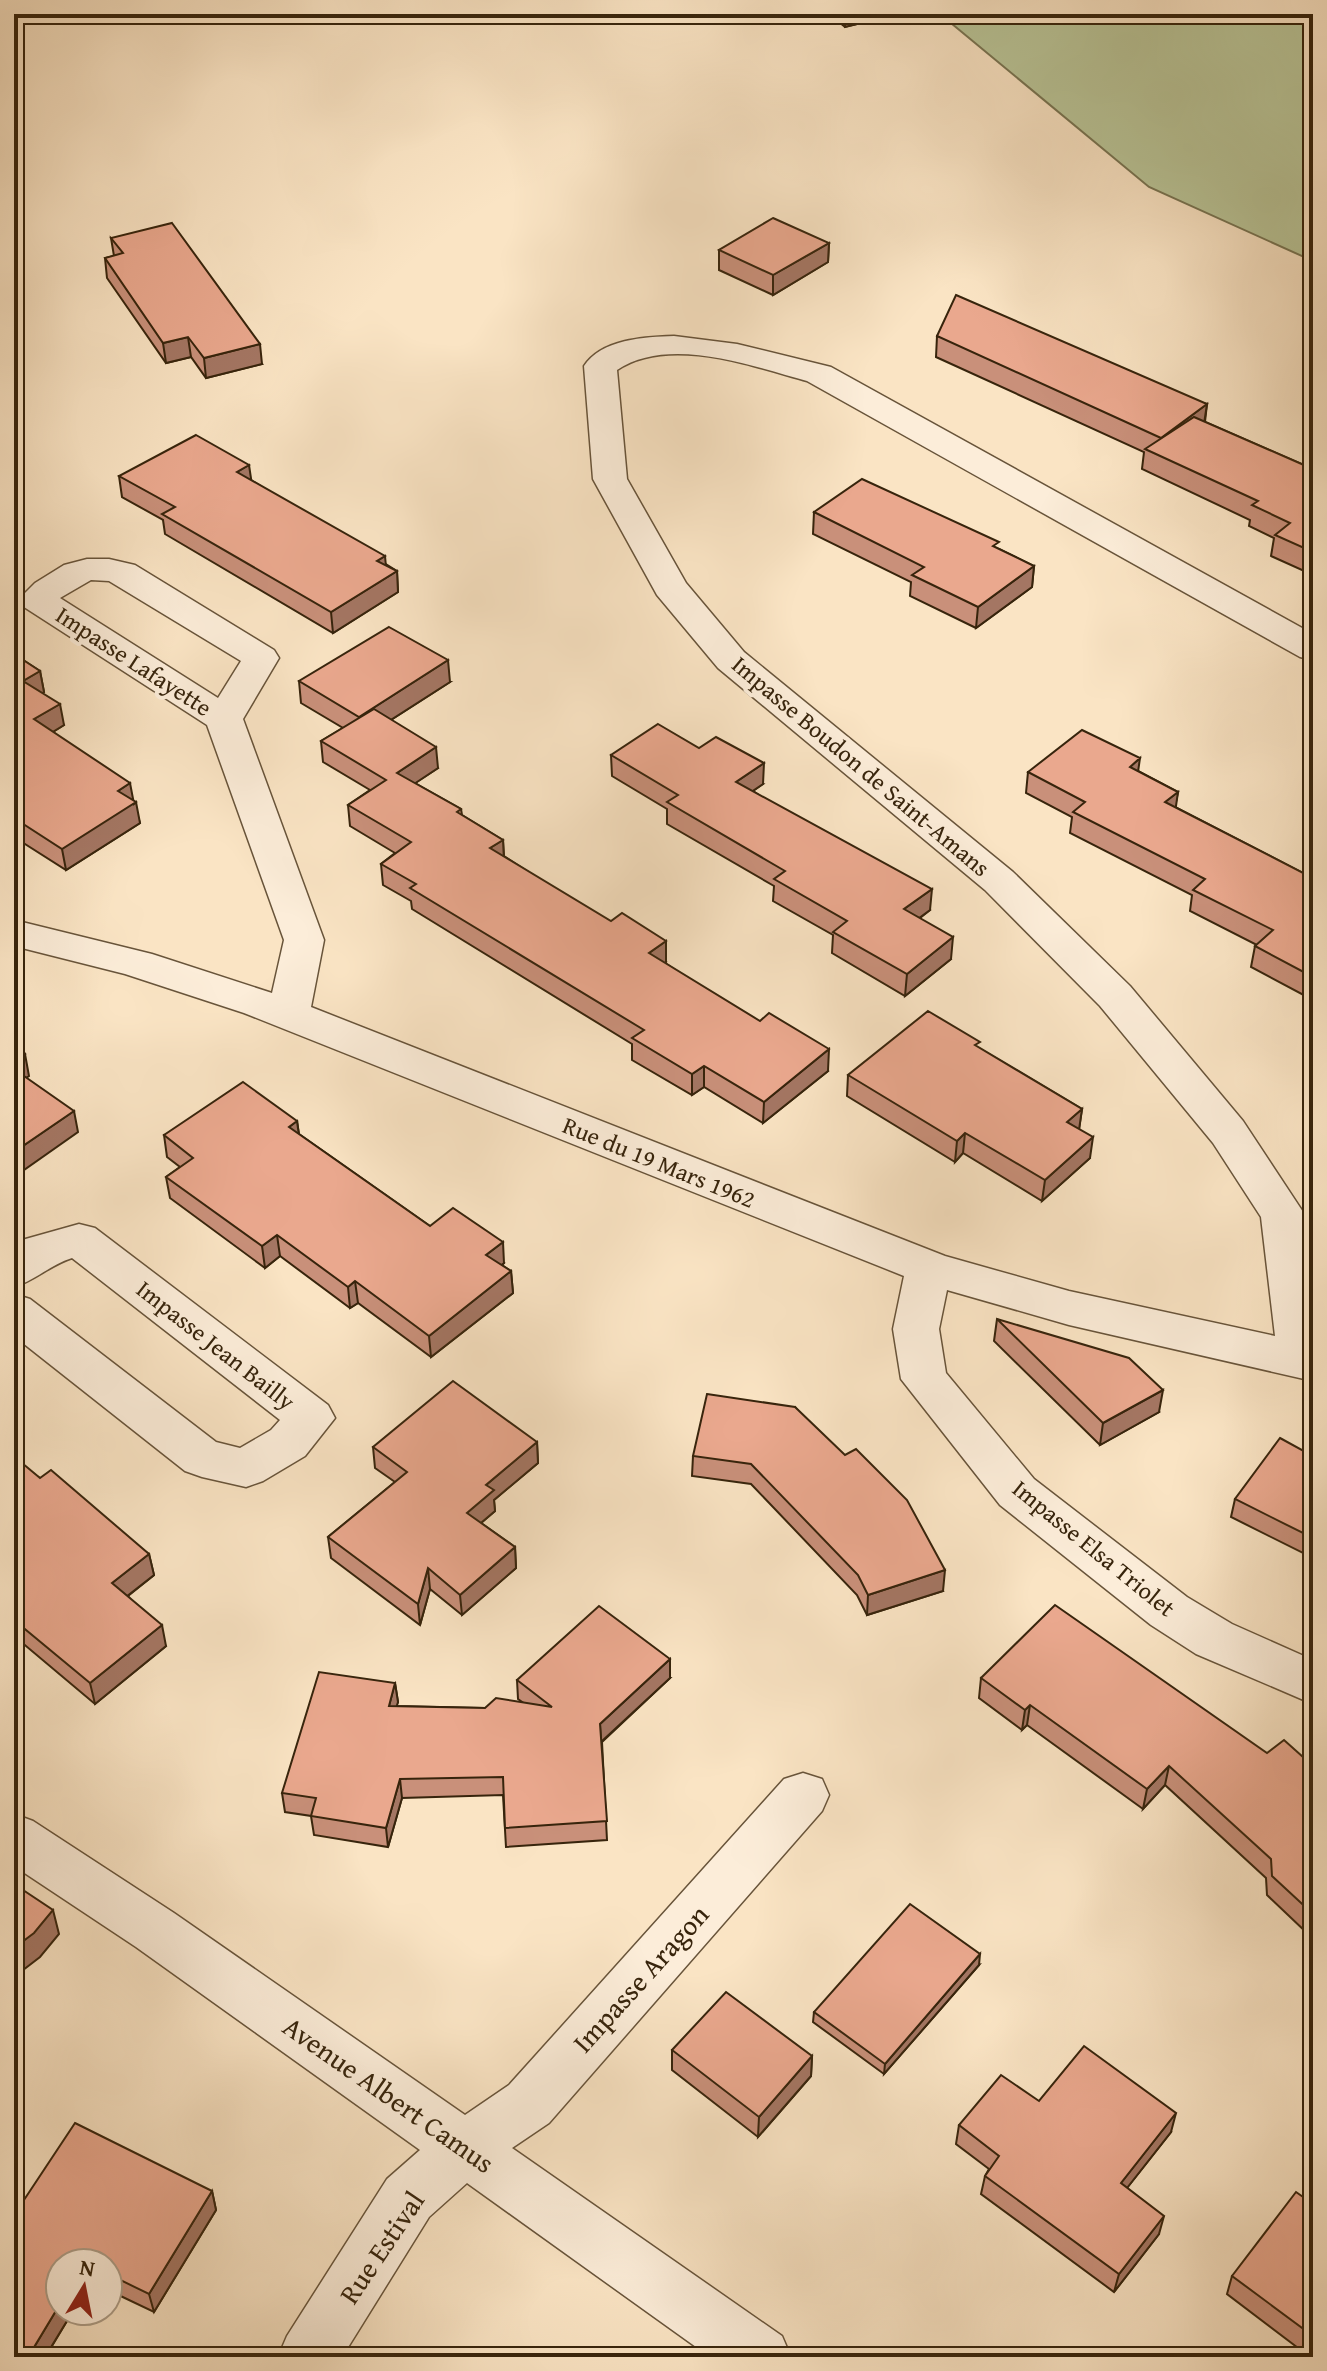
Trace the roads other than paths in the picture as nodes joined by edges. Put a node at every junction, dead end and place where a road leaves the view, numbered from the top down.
1 (1313, 649) edge
2 (224, 719) junction
3 (14, 933) edge
4 (289, 1012) junction
5 (929, 1267) junction
6 (14, 1270) edge
7 (14, 1311) edge
8 (1307, 1361) edge
9 (1313, 1683) edge
10 (803, 1795) dead end
11 (14, 1837) edge
12 (466, 2147) junction
13 (308, 2357) edge
14 (761, 2357) edge

1 - 8 street, Impasse Boudon de Saint-Amans
2 - 2 street, Impasse Lafayette
2 - 4 street, Impasse Lafayette
3 - 4 street, Rue du 19 Mars 1962
4 - 5 street, Rue du 19 Mars 1962
5 - 8 street, Rue du 19 Mars 1962
5 - 9 street, Impasse Elsa Triolet
6 - 7 street, Impasse Jean Bailly
10 - 12 street, Impasse Aragon
11 - 12 street, Avenue Albert Camus
12 - 13 street, Rue Estival
12 - 14 street, Avenue Albert Camus

